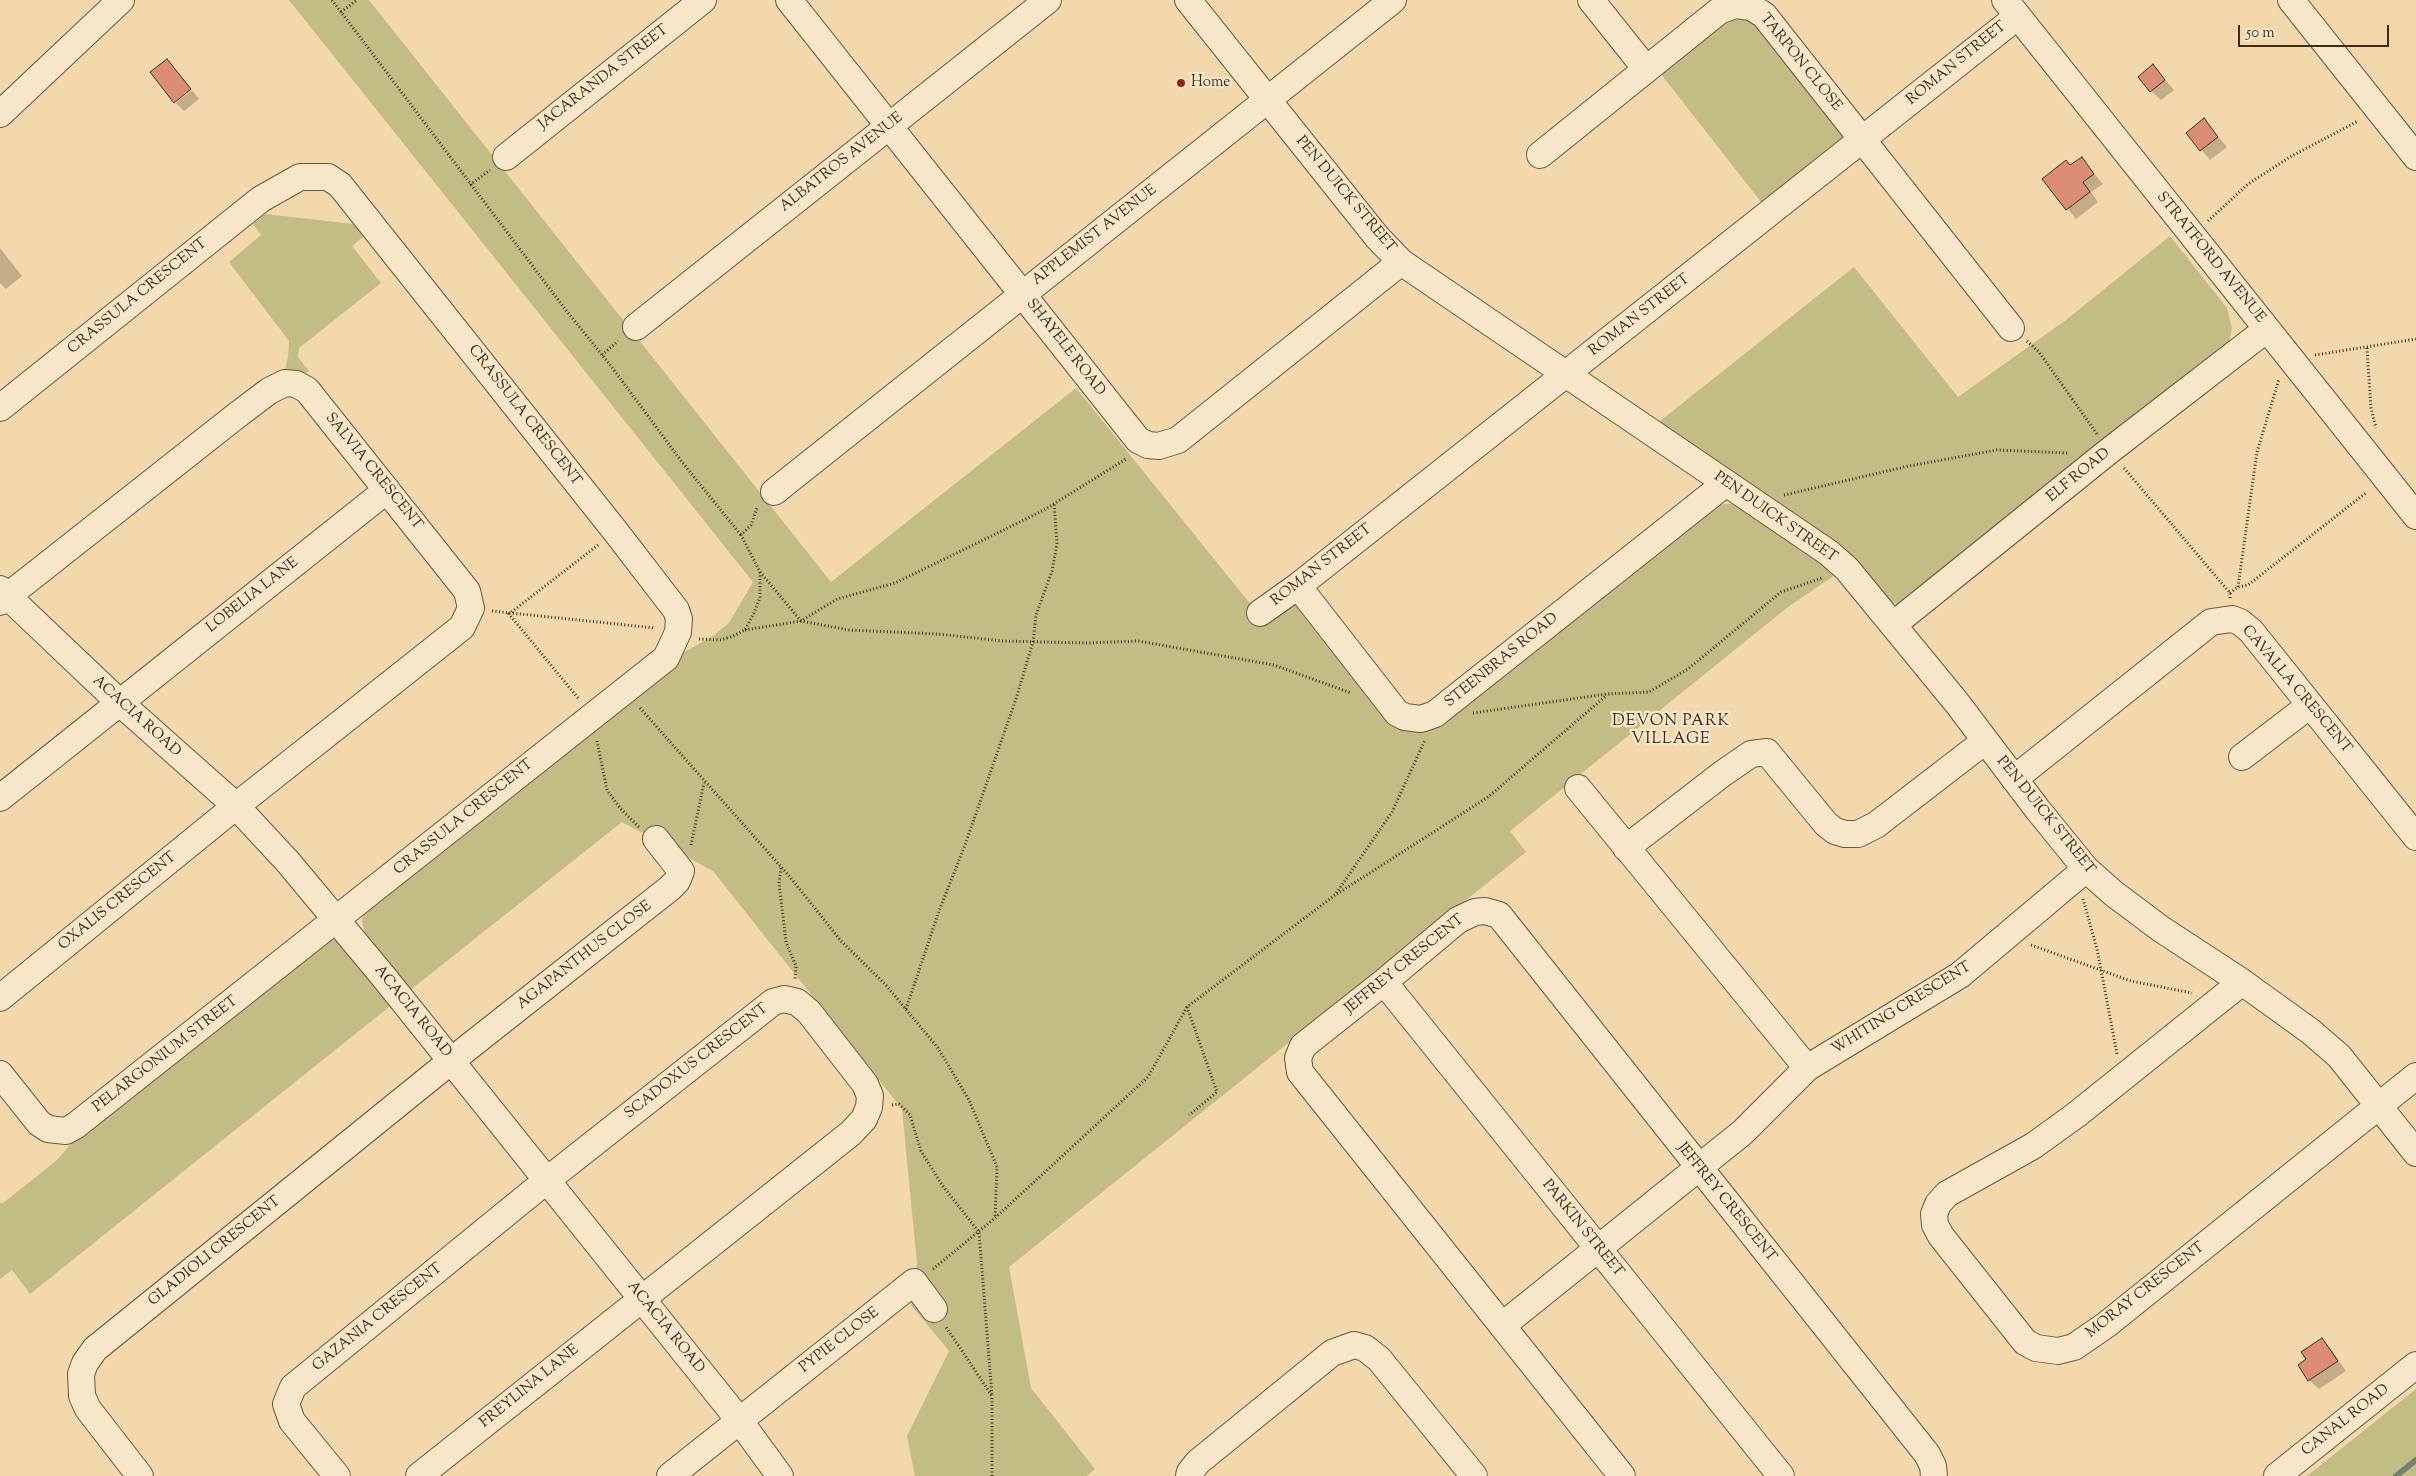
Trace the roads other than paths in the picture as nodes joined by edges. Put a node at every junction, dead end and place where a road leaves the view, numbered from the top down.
1 (121, 0) edge
2 (703, 0) edge
3 (789, 0) edge
4 (1048, 0) edge
5 (1188, 0) edge
6 (1393, 0) edge
7 (1591, 0) edge
8 (2291, 0) edge
9 (2011, 8) edge
10 (1646, 69) junction
11 (1268, 100) junction
12 (0, 114) edge
13 (889, 126) junction
14 (1862, 140) junction
15 (2413, 147) edge
16 (1540, 155) dead end
17 (506, 156) dead end
18 (1401, 262) junction
19 (1022, 294) junction
20 (636, 327) dead end
21 (2011, 328) road end
22 (2267, 329) junction
23 (1566, 374) junction
24 (0, 408) edge
25 (1726, 483) junction
26 (387, 490) junction
27 (774, 492) road end
28 (2416, 516) edge
29 (1298, 586) junction
30 (2, 596) edge
31 (1260, 613) dead end
32 (1893, 624) junction
33 (119, 702) junction
34 (2310, 705) junction
35 (1985, 742) junction
36 (2242, 757) dead end
37 (2014, 779) junction
38 (1578, 788) dead end
39 (0, 798) edge
40 (236, 806) junction
41 (2416, 837) edge
42 (656, 839) road end
43 (1626, 848) junction
44 (2080, 875) junction
45 (338, 920) junction
46 (1384, 982) junction
47 (2242, 982) junction
48 (0, 998) edge
49 (451, 1061) junction
50 (1807, 1068) junction
51 (0, 1074) edge
52 (2416, 1076) edge
53 (2380, 1105) junction
54 (2416, 1152) edge
55 (1698, 1168) junction
56 (546, 1181) junction
57 (1597, 1248) junction
58 (641, 1299) junction
59 (934, 1309) road end
60 (1503, 1325) junction
61 (2416, 1365) edge
62 (739, 1420) junction
63 (140, 1476) edge
64 (337, 1476) edge
65 (419, 1476) edge
66 (670, 1476) edge
67 (780, 1476) edge
68 (1189, 1476) edge
69 (1474, 1476) edge
70 (1622, 1476) edge
71 (1781, 1476) edge
72 (1934, 1476) edge
73 (2276, 1476) edge

1 - 12 street
2 - 17 street, JACARANDA STREET
3 - 13 street, SHAYELE ROAD
4 - 13 street, ALBATROS AVENUE
5 - 11 street, PEN DUICK STREET
6 - 11 street, APPLEMIST AVENUE
7 - 10 street
8 - 15 street
9 - 14 street, ROMAN STREET
9 - 22 street, STRATFORD AVENUE
10 - 14 street, TARPON CLOSE
10 - 16 street, TARPON CLOSE
11 - 18 street, PEN DUICK STREET
11 - 19 street, APPLEMIST AVENUE
13 - 19 street, SHAYELE ROAD
13 - 20 street, ALBATROS AVENUE
14 - 21 street, TARPON CLOSE
14 - 23 street, ROMAN STREET
18 - 19 street, SHAYELE ROAD
18 - 23 street, PEN DUICK STREET
19 - 27 street, APPLEMIST AVENUE
22 - 28 street, STRATFORD AVENUE
22 - 32 street, ELF ROAD
23 - 25 street, PEN DUICK STREET
23 - 29 street, ROMAN STREET
24 - 45 street, CRASSULA CRESCENT
25 - 29 street, STEENBRAS ROAD
25 - 32 street, PEN DUICK STREET
26 - 30 street, SALVIA CRESCENT
26 - 33 street, LOBELIA LANE
26 - 40 street, SALVIA CRESCENT
29 - 31 street, ROMAN STREET
30 - 33 street, ACACIA ROAD
32 - 35 street, PEN DUICK STREET
33 - 39 street, LOBELIA LANE
33 - 40 street, ACACIA ROAD
34 - 36 street
34 - 37 street, CAVALLA CRESCENT
34 - 41 street, CAVALLA CRESCENT
35 - 37 street, PEN DUICK STREET
35 - 43 street
37 - 44 street, PEN DUICK STREET
38 - 43 street
40 - 45 street, ACACIA ROAD
40 - 48 street, OXALIS CRESCENT
42 - 49 street, AGAPANTHUS CLOSE
43 - 50 street
44 - 47 street, PEN DUICK STREET
44 - 50 street, WHITING CRESCENT
45 - 49 street, ACACIA ROAD
45 - 51 street, PELARGONIUM STREET
46 - 55 street, JEFFREY CRESCENT
46 - 57 street, PARKIN STREET
46 - 60 street, JEFFREY CRESCENT
47 - 53 street, PEN DUICK STREET
47 - 53 street, MORAY CRESCENT
49 - 56 street, ACACIA ROAD
49 - 63 street, GLADIOLI CRESCENT
50 - 55 street, WHITING CRESCENT
52 - 53 street
53 - 54 street, PEN DUICK STREET
55 - 57 street, WHITING CRESCENT
55 - 72 street, JEFFREY CRESCENT
56 - 58 street, ACACIA ROAD
56 - 58 street, SCADOXUS CRESCENT
56 - 64 street, GAZANIA CRESCENT
57 - 60 street, WHITING CRESCENT
57 - 71 street, PARKIN STREET
58 - 62 street, ACACIA ROAD
58 - 65 street, FREYLINA LANE
59 - 62 street, PYPIE CLOSE
60 - 70 street, JEFFREY CRESCENT
61 - 73 street, CANAL ROAD
62 - 66 street
62 - 67 street, ACACIA ROAD
68 - 69 street

